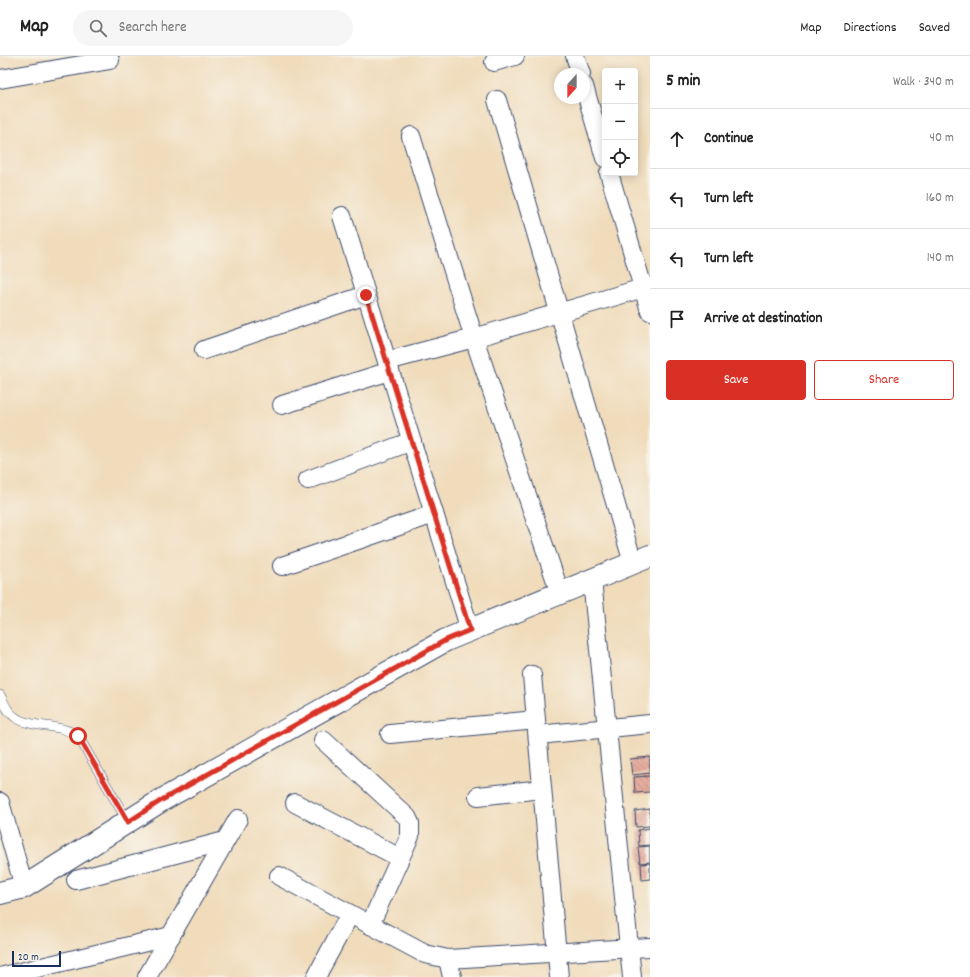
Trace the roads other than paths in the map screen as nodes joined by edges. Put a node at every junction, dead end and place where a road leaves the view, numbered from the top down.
1 (515, 56) edge
2 (575, 56) edge
3 (110, 60) dead end
4 (494, 62) dead end
5 (579, 68) edge
6 (0, 79) edge
7 (497, 100) dead end
8 (589, 104) edge
9 (411, 136) dead end
10 (602, 148) edge
11 (610, 176) edge
12 (342, 216) dead end
13 (646, 288) edge
14 (366, 295) junction
15 (650, 311) edge
16 (560, 312) junction
17 (474, 338) junction
18 (204, 350) dead end
19 (388, 366) junction
20 (282, 405) dead end
21 (412, 441) junction
22 (308, 480) dead end
23 (434, 514) junction
24 (641, 559) edge
25 (282, 566) dead end
26 (592, 580) junction
27 (560, 593) junction
28 (470, 630) junction
29 (532, 675) dead end
30 (0, 695) edge
31 (650, 724) edge
32 (537, 727) junction
33 (607, 728) junction
34 (390, 734) dead end
35 (323, 740) dead end
36 (542, 790) junction
37 (478, 796) dead end
38 (0, 802) edge
39 (295, 803) dead end
40 (238, 819) dead end
41 (128, 822) junction
42 (225, 841) junction
43 (400, 858) junction
44 (279, 876) dead end
45 (76, 880) dead end
46 (24, 887) junction
47 (0, 893) edge
48 (350, 914) junction
49 (370, 925) junction
50 (171, 936) junction
51 (650, 947) edge
52 (630, 948) junction
53 (557, 952) junction
54 (448, 959) junction
55 (0, 977) edge
56 (147, 977) edge
57 (316, 977) edge
58 (452, 977) edge
59 (559, 977) edge
60 (632, 977) edge

1 - 4 street
2 - 5 street
3 - 6 street
7 - 16 street
8 - 10 street
9 - 17 street
11 - 13 street
12 - 14 street
13 - 15 street
13 - 16 street
14 - 18 street
14 - 19 street
16 - 17 street
16 - 24 street
17 - 19 street
17 - 27 street
19 - 20 street
19 - 21 street
21 - 22 street
21 - 23 street
23 - 25 street
23 - 28 street
24 - 26 street
26 - 27 street
26 - 33 street
27 - 28 street
28 - 41 street
29 - 32 street
30 - 41 lane
31 - 33 street
32 - 33 street
32 - 34 street
32 - 36 street
33 - 52 street
35 - 43 street
36 - 37 street
36 - 53 street
38 - 46 street
39 - 43 street
40 - 42 street
41 - 46 street
42 - 45 street
42 - 50 street
43 - 49 street
44 - 48 street
46 - 47 street
48 - 49 street
48 - 57 street
49 - 54 street
50 - 55 street
50 - 56 street
51 - 52 street
52 - 53 street
52 - 60 street
53 - 54 street
53 - 59 street
54 - 58 street

